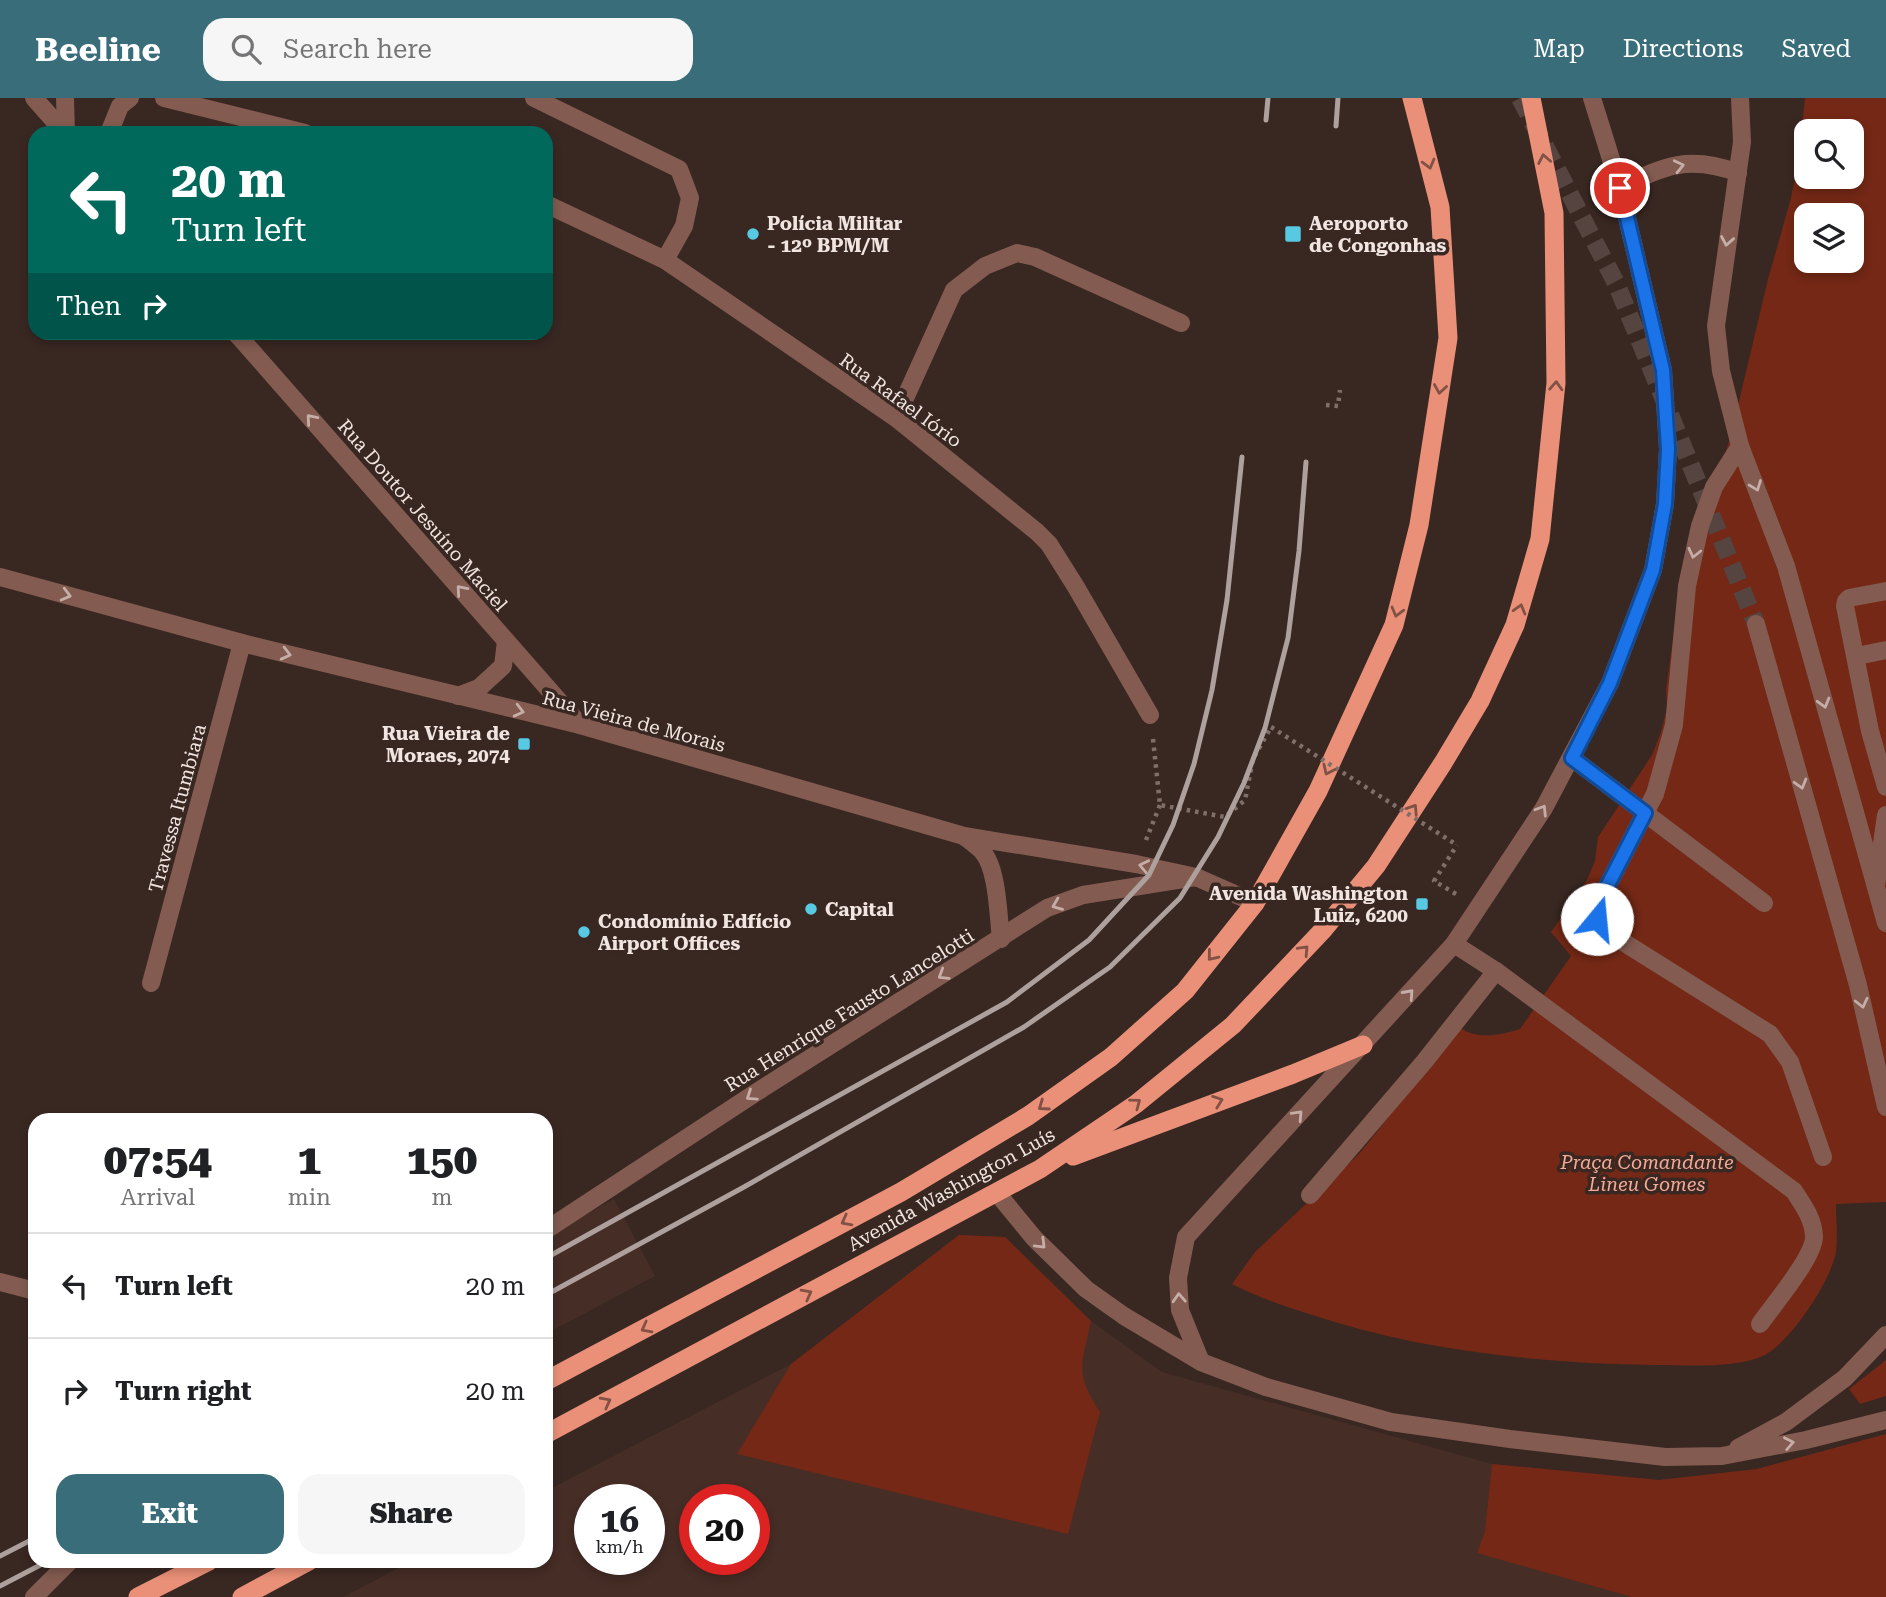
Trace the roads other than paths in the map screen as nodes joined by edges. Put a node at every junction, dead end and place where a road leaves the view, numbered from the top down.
1 (34, 98) edge
2 (65, 98) edge
3 (130, 98) edge
4 (164, 98) edge
5 (534, 98) edge
6 (1412, 98) edge
7 (1531, 98) edge
8 (1592, 98) edge
9 (1740, 98) edge
10 (59, 126) edge
11 (65, 126) edge
12 (112, 126) edge
13 (277, 126) edge
14 (1738, 173) junction
15 (1620, 188) junction
16 (553, 207) edge
17 (665, 260) junction
18 (1181, 323) dead end
19 (242, 340) edge
20 (896, 418) junction
21 (1740, 446) junction
22 (0, 577) edge
23 (1886, 591) edge
24 (1756, 624) tunnel mouth
25 (506, 641) junction
26 (242, 643) junction
27 (1886, 649) edge
28 (1857, 656) junction
29 (458, 696) junction
30 (1150, 715) road end
31 (580, 725) junction
32 (1572, 758) junction
33 (1886, 787) edge
34 (1645, 813) junction
35 (1886, 815) edge
36 (964, 836) junction
37 (1196, 877) junction
38 (1876, 886) junction
39 (1255, 903) junction
40 (1764, 903) dead end
41 (1886, 923) edge
42 (1001, 939) junction
43 (1454, 944) junction
44 (1496, 971) junction
45 (151, 984) dead end
46 (1363, 1045) junction
47 (1886, 1107) edge
48 (1823, 1157) dead end
49 (1040, 1169) junction
50 (997, 1193) junction
51 (1310, 1195) dead end
52 (553, 1225) edge
53 (0, 1282) edge
54 (28, 1289) edge
55 (1760, 1324) dead end
56 (1886, 1324) edge
57 (1882, 1339) edge
58 (1201, 1362) junction
59 (553, 1377) edge
60 (1886, 1420) edge
61 (553, 1430) edge
62 (1723, 1456) junction
63 (63, 1568) edge
64 (195, 1568) edge
65 (296, 1568) edge
66 (34, 1597) edge
67 (138, 1597) edge
68 (242, 1597) edge

1 - 10 street
2 - 11 street
3 - 12 street
4 - 13 street
5 - 17 street
6 -> 39 highway, Avenida Washington Luís
49 -> 7 highway, Avenida Washington Luís
8 - 15 street
9 - 14 street
15 -> 14 street
14 -> 21 street
15 - 32 street
16 - 17 street, Rua Rafael Iório
17 - 20 street, Rua Rafael Iório
18 - 20 street
25 -> 19 street, Rua Doutor Jesuíno Maciel
20 - 30 street, Rua Rafael Iório
21 -> 34 street
21 -> 38 street
22 -> 26 street, Rua Vieira de Morais
23 - 28 street
24 -> 47 street
25 - 29 street
25 - 31 street, Rua Doutor Jesuíno Maciel
26 -> 29 street, Rua Vieira de Morais
26 - 45 street, Travessa Itumbiara
27 - 28 street
28 - 33 street
29 -> 31 street, Rua Vieira de Morais
31 - 36 street, Rua Vieira de Morais
32 - 34 street
43 -> 32 street
34 - 40 street
34 - 48 street
35 - 38 street
37 -> 36 street, Rua Vieira de Morais
36 - 42 street
37 - 39 street, Rua Vieira de Morais
37 -> 42 street, Rua Henrique Fausto Lancelotti
38 - 41 street
39 -> 59 highway, Avenida Washington Luís
42 -> 52 street, Rua Henrique Fausto Lancelotti
43 - 44 street
46 -> 43 street
44 - 51 street
44 - 55 street
49 -> 46 highway
58 -> 46 street
49 - 50 highway, Avenida Washington Luís
50 -> 58 street
61 -> 50 highway, Avenida Washington Luís
53 - 54 street
56 - 57 street
57 - 62 street
58 - 62 street
62 -> 60 street
63 - 66 street
64 - 67 highway
65 - 68 highway

